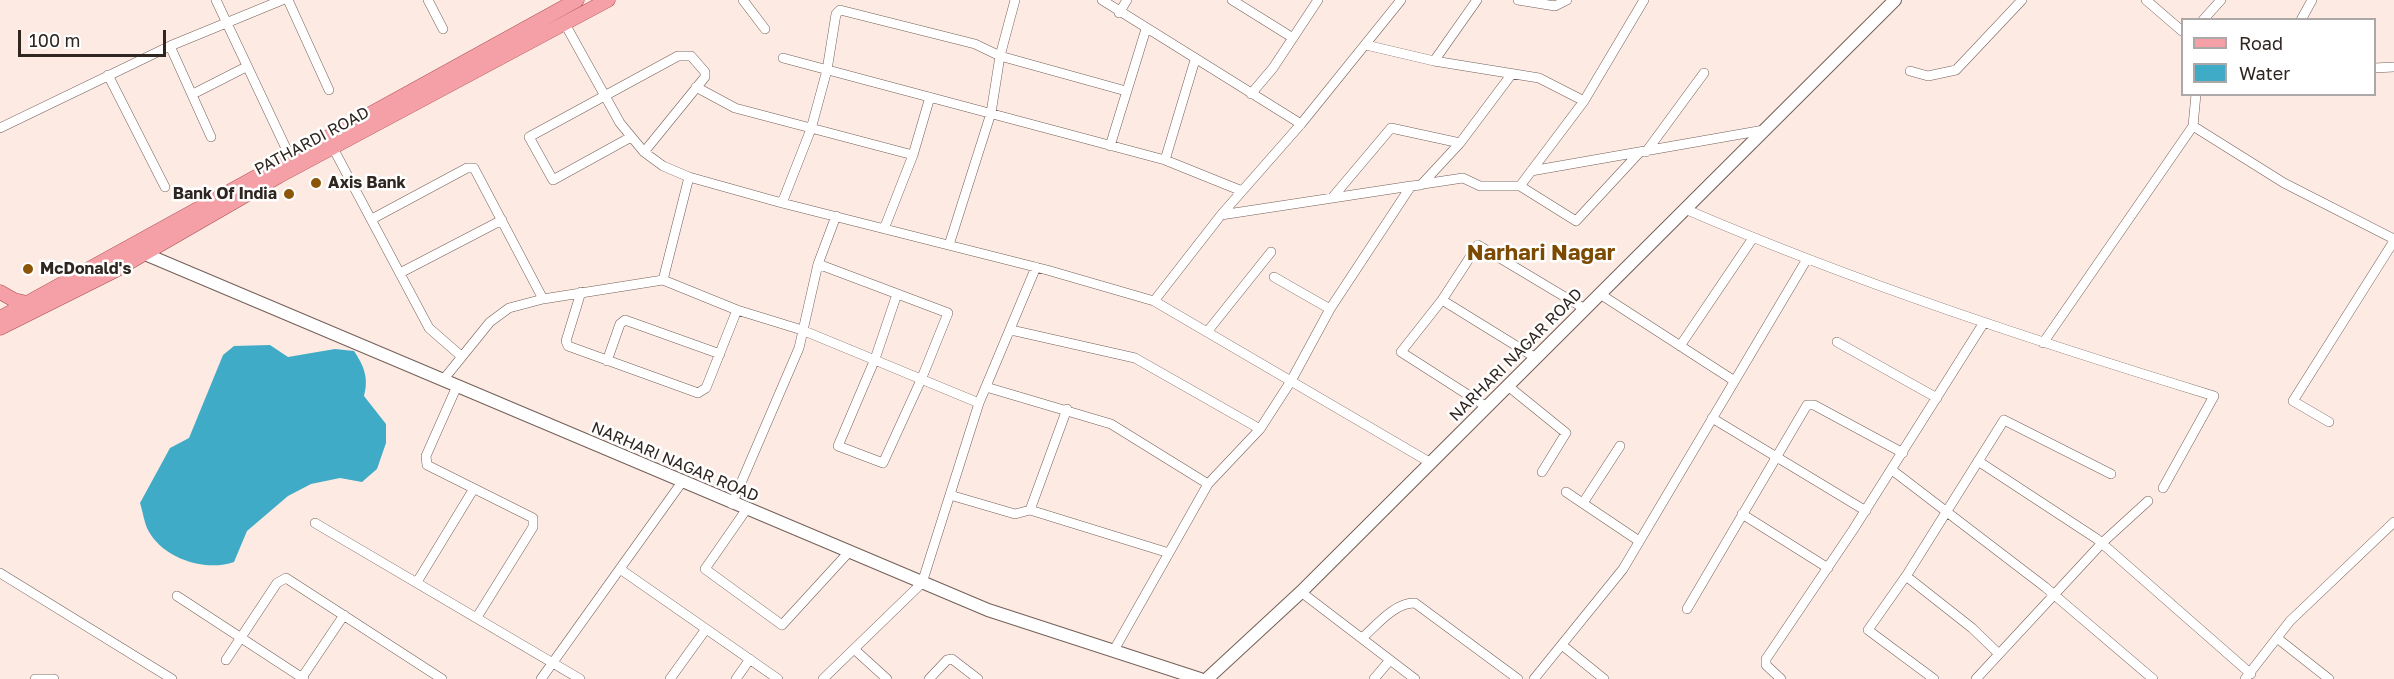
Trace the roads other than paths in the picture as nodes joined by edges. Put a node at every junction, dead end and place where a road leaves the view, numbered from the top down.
1 (216, 0) edge
2 (282, 0) edge
3 (288, 0) edge
4 (428, 0) edge
5 (577, 0) edge
6 (608, 0) edge
7 (743, 0) edge
8 (1015, 0) edge
9 (1102, 0) edge
10 (1127, 0) edge
11 (1232, 0) edge
12 (1318, 0) edge
13 (1401, 0) edge
14 (1477, 0) edge
15 (1518, 0) edge
16 (1567, 0) edge
17 (1644, 0) edge
18 (1895, 0) edge
19 (2022, 0) edge
20 (2146, 0) edge
21 (2221, 0) edge
22 (2312, 0) edge
23 (558, 5) edge
24 (1119, 13) junction
25 (2206, 18) edge
26 (2302, 18) edge
27 (227, 23) junction
28 (565, 24) junction
29 (443, 29) dead end
30 (765, 29) dead end
31 (1146, 29) junction
32 (2181, 30) edge
33 (1293, 38) junction
34 (1366, 45) junction
35 (170, 46) junction
36 (1000, 56) junction
37 (783, 58) dead end
38 (1195, 60) junction
39 (1434, 61) junction
40 (246, 67) junction
41 (2394, 67) edge
42 (2376, 68) edge
43 (826, 70) junction
44 (1910, 71) dead end
45 (1704, 73) dead end
46 (108, 75) junction
47 (1511, 75) junction
48 (696, 87) junction
49 (329, 90) dead end
50 (1126, 91) junction
51 (193, 94) junction
52 (1251, 94) junction
53 (604, 95) junction
54 (2196, 96) edge
55 (930, 97) junction
56 (1584, 101) junction
57 (991, 113) junction
58 (1301, 124) junction
59 (2193, 126) junction
60 (0, 128) edge
61 (811, 129) junction
62 (1764, 130) junction
63 (211, 137) dead end
64 (631, 137) junction
65 (1460, 143) junction
66 (1110, 146) junction
67 (333, 148) junction
68 (644, 152) junction
69 (1642, 152) junction
70 (913, 155) junction
71 (1165, 160) junction
72 (293, 164) junction
73 (1531, 171) junction
74 (689, 177) junction
75 (1416, 186) junction
76 (1520, 186) junction
77 (165, 187) dead end
78 (1242, 191) junction
79 (1332, 198) junction
80 (782, 203) junction
81 (1685, 209) junction
82 (1221, 215) junction
83 (836, 216) junction
84 (372, 219) junction
85 (502, 220) junction
86 (884, 228) junction
87 (1753, 238) junction
88 (2394, 240) edge
89 (949, 245) junction
90 (140, 249) junction
91 (1270, 252) dead end
92 (1807, 259) junction
93 (818, 264) junction
94 (1036, 267) junction
95 (400, 273) junction
96 (1274, 276) dead end
97 (663, 280) junction
98 (0, 292) edge
99 (581, 292) junction
100 (897, 294) junction
101 (1600, 294) junction
102 (543, 299) junction
103 (1442, 300) junction
104 (1154, 301) junction
105 (27, 303) junction
106 (1329, 309) junction
107 (1585, 309) junction
108 (737, 310) junction
109 (0, 318) edge
110 (1983, 324) junction
111 (0, 328) edge
112 (802, 330) junction
113 (1011, 330) junction
114 (1207, 332) junction
115 (1837, 342) dead end
116 (2043, 343) junction
117 (1680, 345) junction
118 (720, 354) junction
119 (461, 356) junction
120 (1536, 358) junction
121 (875, 359) junction
122 (607, 361) junction
123 (443, 380) junction
124 (921, 380) junction
125 (1733, 380) junction
126 (1291, 381) junction
127 (457, 386) junction
128 (1508, 386) junction
129 (986, 387) junction
130 (1937, 398) junction
131 (979, 403) junction
132 (1487, 407) junction
133 (1067, 409) junction
134 (1712, 418) junction
135 (2329, 422) dead end
136 (1260, 429) junction
137 (1620, 446) dead end
138 (1903, 453) junction
139 (1776, 457) junction
140 (1978, 461) junction
141 (1431, 463) junction
142 (1892, 470) junction
143 (1542, 472) dead end
144 (2111, 474) dead end
145 (682, 482) junction
146 (1208, 484) junction
147 (2163, 488) dead end
148 (473, 490) junction
149 (1566, 492) dead end
150 (950, 495) junction
151 (2148, 501) dead end
152 (1583, 503) junction
153 (732, 504) junction
154 (746, 510) junction
155 (1030, 510) junction
156 (1947, 510) junction
157 (1866, 511) junction
158 (1742, 514) junction
159 (2394, 522) edge
160 (315, 523) dead end
161 (1639, 541) junction
162 (2102, 543) junction
163 (848, 553) junction
164 (1169, 553) junction
165 (1828, 568) junction
166 (620, 569) junction
167 (0, 573) edge
168 (1906, 576) junction
169 (417, 582) junction
170 (922, 583) junction
171 (1301, 592) junction
172 (2054, 595) junction
173 (177, 596) dead end
174 (1687, 609) dead end
175 (344, 615) junction
176 (477, 617) junction
177 (706, 629) junction
178 (240, 638) junction
179 (1362, 638) junction
180 (2277, 638) junction
181 (1562, 645) junction
182 (854, 649) junction
183 (1114, 650) junction
184 (1999, 654) junction
185 (750, 659) junction
186 (226, 660) dead end
187 (1390, 660) junction
188 (553, 662) junction
189 (2248, 676) edge
190 (35, 679) edge
191 (54, 679) edge
192 (172, 679) edge
193 (302, 679) edge
194 (442, 679) edge
195 (541, 679) edge
196 (580, 679) edge
197 (670, 679) edge
198 (736, 679) edge
199 (778, 679) edge
200 (823, 679) edge
201 (887, 679) edge
202 (929, 679) edge
203 (978, 679) edge
204 (1200, 679) edge
205 (1207, 679) edge
206 (1374, 679) edge
207 (1415, 679) edge
208 (1518, 679) edge
209 (1534, 679) edge
210 (1604, 679) edge
211 (1781, 679) edge
212 (1934, 679) edge
213 (1976, 679) edge
214 (2153, 679) edge
215 (2329, 679) edge

1 - 27 street
2 - 27 street
3 - 49 street
4 - 29 street
5 - 23 main road
6 - 28 main road, PATHARDI ROAD
7 - 30 street
8 - 36 street
9 - 24 street
10 - 24 street
11 - 33 street
12 - 33 street
13 - 34 street
14 - 39 street
15 - 16 street
17 - 56 street
18 - 62 street, NARHARI NAGAR ROAD
19 - 44 street
20 - 32 street
21 - 25 street
22 - 26 street
23 - 28 street
23 - 72 main road
24 - 31 street
27 - 35 street
27 - 40 street
28 - 53 street
28 - 67 main road, PATHARDI ROAD
31 - 38 street
31 - 50 street
33 - 52 street
34 - 39 street
34 - 58 street
35 - 46 street
35 - 51 street
36 - 43 street
36 - 50 street
36 - 57 street
37 - 43 street
38 - 52 street
38 - 71 street
39 - 47 street
40 - 51 street
40 - 72 street
41 - 42 street
43 - 55 street
43 - 61 street
45 - 69 street
46 - 60 street
46 - 77 street
47 - 56 street
47 - 65 street
48 - 53 street
48 - 61 street
48 - 68 street
50 - 66 street
51 - 63 street
52 - 58 street
53 - 64 street
53 - 64 street
54 - 59 street
55 - 57 street
55 - 70 street
56 - 73 street
57 - 66 street
57 - 89 street
58 - 78 street
59 - 88 street
59 - 116 street
61 - 70 street
61 - 80 street
62 - 69 street
62 - 81 street, NARHARI NAGAR ROAD
64 - 68 street
65 - 75 street
65 - 79 street
66 - 71 street
67 - 72 main road, PATHARDI ROAD
67 - 84 street
68 - 74 street
69 - 73 street
69 - 76 street
70 - 86 street
71 - 78 street
72 - 90 main road
73 - 76 street
74 - 80 street
74 - 97 street
75 - 76 street
75 - 79 street
75 - 106 street
78 - 82 street
79 - 82 street
80 - 83 street
81 - 87 street
81 - 101 street, NARHARI NAGAR ROAD
82 - 104 street
83 - 86 street
83 - 93 street
84 - 85 street
84 - 95 street
85 - 95 street
85 - 102 street
86 - 89 street
87 - 92 street
87 - 117 street
88 - 135 street
89 - 94 street
90 - 105 main road
90 - 111 main road
90 - 123 street, NARHARI NAGAR ROAD
91 - 114 street
92 - 110 street
92 - 125 street
93 - 100 street
93 - 112 street
94 - 104 street
94 - 113 street
95 - 119 street
96 - 106 street
97 - 99 street
97 - 108 street
98 - 105 main road
99 - 102 street
99 - 122 street
100 - 121 street
100 - 124 street
101 - 107 street, NARHARI NAGAR ROAD
101 - 117 street
102 - 119 street
103 - 107 street
103 - 120 street
103 - 132 street
104 - 114 street
105 - 109 main road
106 - 126 street
107 - 120 street, NARHARI NAGAR ROAD
108 - 112 street
108 - 118 street
110 - 116 street
110 - 130 street
112 - 121 street
112 - 153 street
113 - 129 street
113 - 136 street
114 - 126 street
115 - 130 street
116 - 147 street
117 - 125 street
118 - 122 street
118 - 122 street
119 - 123 street
120 - 128 street, NARHARI NAGAR ROAD
121 - 124 street
121 - 124 street
123 - 127 street, NARHARI NAGAR ROAD
124 - 131 street
125 - 134 street
126 - 136 street
126 - 141 street
127 - 145 street, NARHARI NAGAR ROAD
127 - 148 street
128 - 132 street, NARHARI NAGAR ROAD
128 - 143 street
129 - 131 street
129 - 133 street
130 - 138 street
131 - 150 street
132 - 141 street, NARHARI NAGAR ROAD
133 - 146 street
133 - 155 street
134 - 139 street
134 - 161 street
136 - 146 street
137 - 152 street
138 - 139 street
138 - 142 street
139 - 157 street
139 - 158 street
140 - 144 street
140 - 156 street
140 - 162 street
141 - 171 street, NARHARI NAGAR ROAD
142 - 156 street
142 - 157 street
145 - 153 street, NARHARI NAGAR ROAD
145 - 166 street
146 - 164 street
148 - 169 street
148 - 176 street
149 - 152 street
150 - 155 street
150 - 170 street
151 - 162 street
152 - 161 street
153 - 154 street, NARHARI NAGAR ROAD
154 - 163 street, NARHARI NAGAR ROAD
154 - 163 street
155 - 164 street
156 - 168 street
156 - 172 street
157 - 165 street
158 - 165 street
158 - 174 street
159 - 180 street
160 - 169 street
161 - 181 street
162 - 172 street
162 - 189 street
163 - 170 street, NARHARI NAGAR ROAD
164 - 183 street
165 - 211 street
166 - 177 street
166 - 188 street
167 - 192 street
168 - 184 street
168 - 212 street
169 - 176 street
170 - 182 street
170 - 183 street, NARHARI NAGAR ROAD
171 - 179 street
171 - 205 street, NARHARI NAGAR ROAD
172 - 184 street
172 - 214 street
173 - 178 street
175 - 178 street
175 - 193 street
175 - 194 street
176 - 188 street
177 - 185 street
177 - 197 street
178 - 186 street
178 - 193 street
179 - 187 street
179 - 208 street
180 - 189 street
180 - 215 street
181 - 209 street
181 - 210 street
182 - 200 street
182 - 201 street
183 - 204 street, NARHARI NAGAR ROAD
184 - 213 street
185 - 198 street
185 - 199 street
187 - 206 street
187 - 207 street
188 - 195 street
188 - 196 street
190 - 191 street
202 - 203 street

